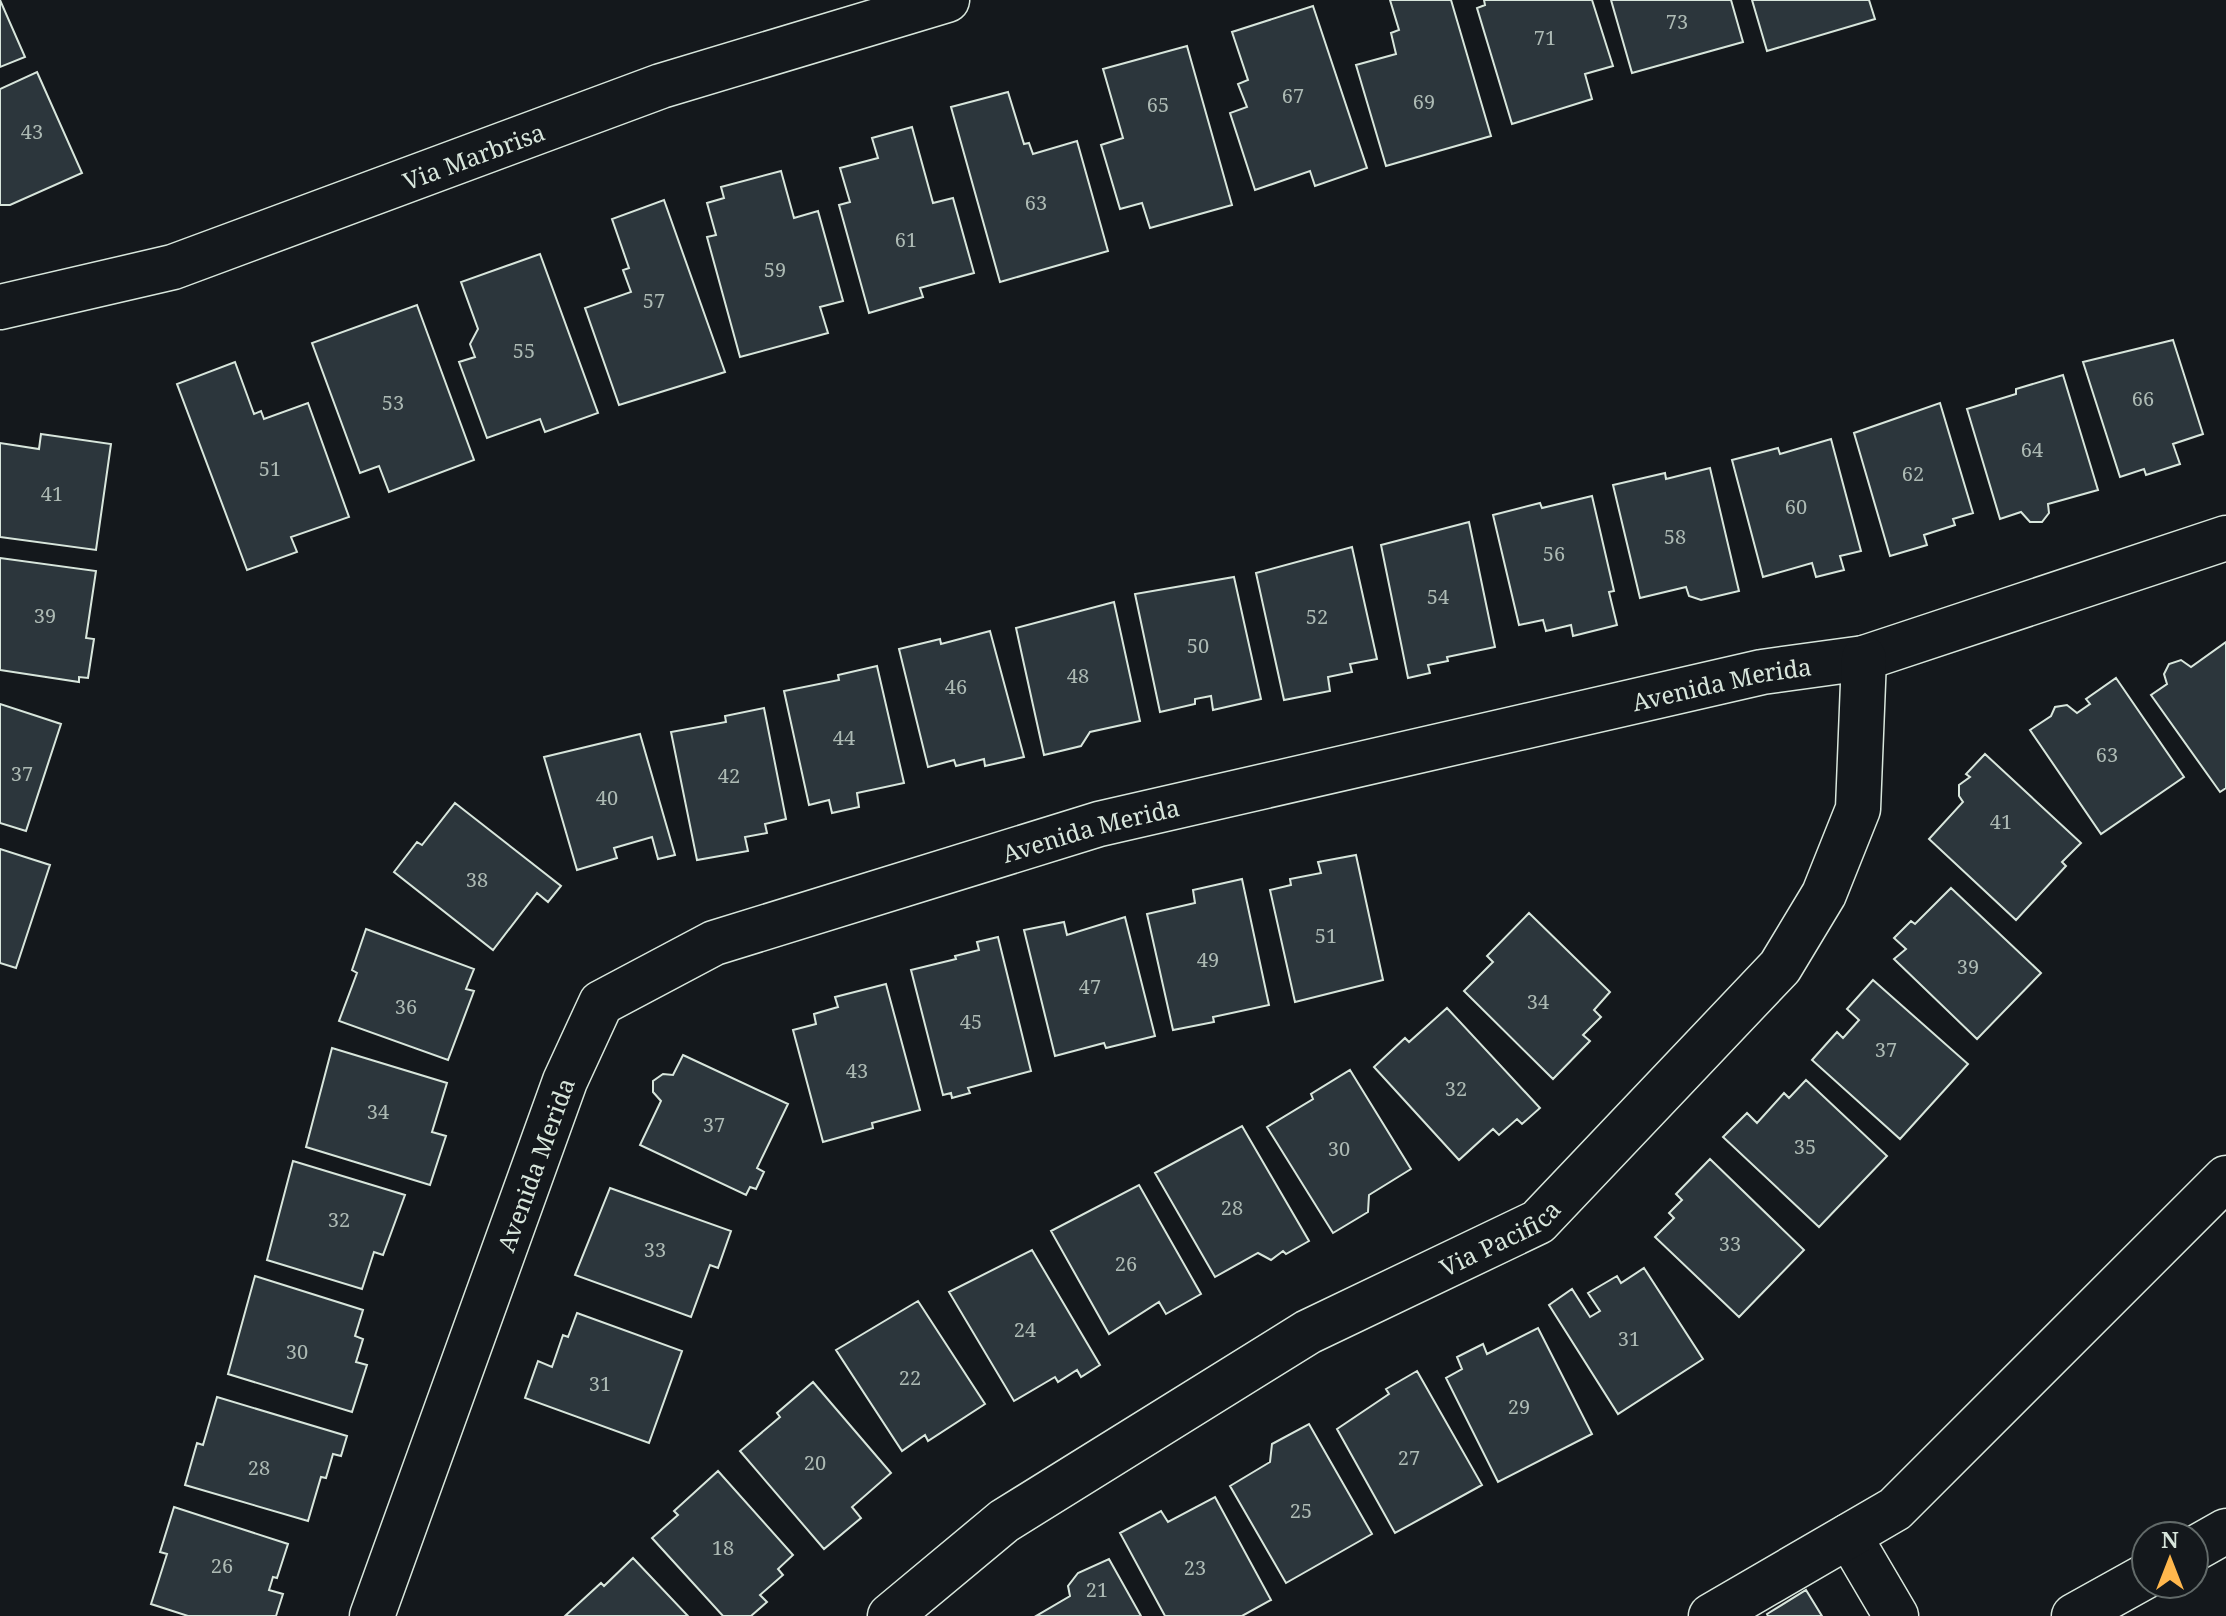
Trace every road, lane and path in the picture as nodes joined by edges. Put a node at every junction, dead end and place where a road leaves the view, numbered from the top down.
1 (947, 0) edge
2 (0, 307) edge
3 (2226, 538) edge
4 (1864, 658) junction
5 (2226, 1178) edge
6 (1849, 1536) junction
7 (2130, 1585) edge
8 (372, 1616) edge
9 (890, 1616) edge
10 (1711, 1616) edge
11 (1896, 1616) edge
12 (2074, 1616) edge

1 - 2 street, Via Marbrisa
3 - 4 street, Avenida Merida
4 - 8 street, Avenida Merida
4 - 9 street, Via Pacifica
5 - 6 street
6 - 10 street
6 - 11 street
7 - 12 street

